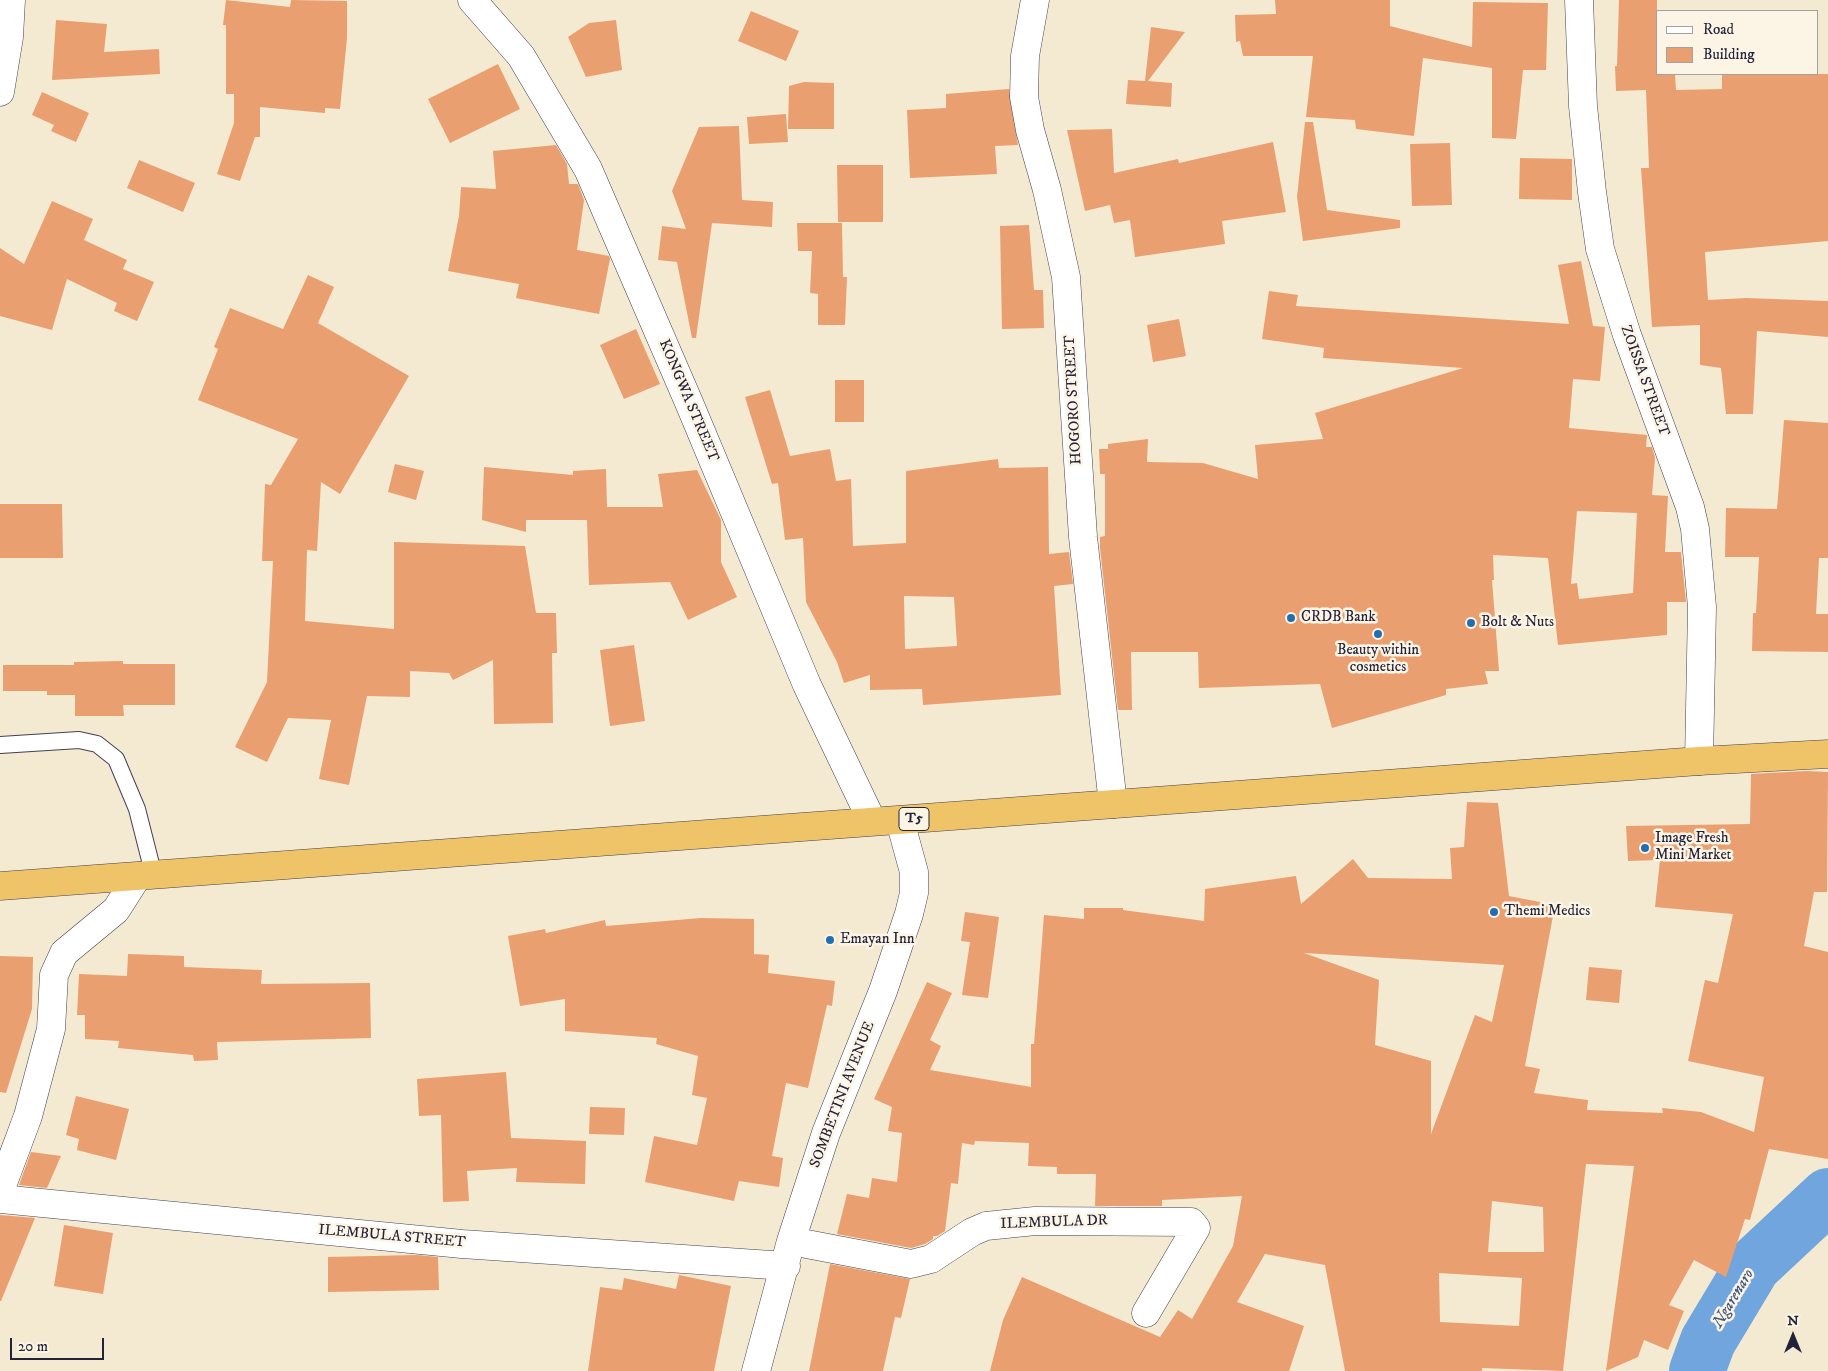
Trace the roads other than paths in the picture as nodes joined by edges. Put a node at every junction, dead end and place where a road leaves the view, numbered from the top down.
1 (11, 0) edge
2 (472, 0) edge
3 (1035, 0) edge
4 (1579, 0) edge
5 (0, 92) edge
6 (0, 745) edge
7 (1828, 754) edge
8 (1699, 761) junction
9 (1113, 804) junction
10 (900, 820) junction
11 (872, 821) junction
12 (146, 876) junction
13 (0, 886) edge
14 (0, 1191) edge
15 (0, 1199) edge
16 (789, 1254) junction
17 (1146, 1313) dead end
18 (756, 1371) edge

1 - 5 street
2 - 11 street, KONGWA STREET
3 - 9 street, HOGORO STREET
4 - 8 street, ZOISSA STREET
6 - 12 lane
7 - 8 highway, T5
8 - 9 highway, T5
9 - 10 highway, T5
10 - 11 highway, T5
10 - 16 street, SOMBETINI AVENUE
11 - 12 highway, T5
12 - 13 highway, T5
12 - 14 street
15 - 16 street, ILEMBULA STREET
16 - 17 street, ILEMBULA DR
16 - 18 street, SOMBETINI AVENUE

